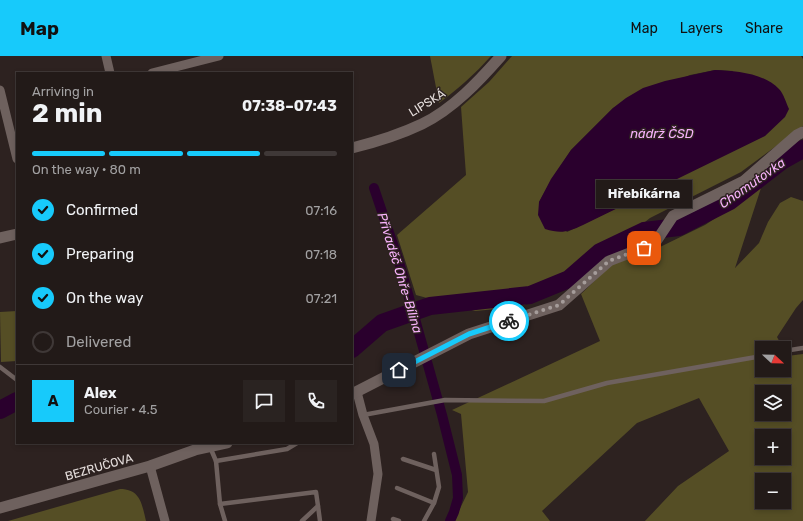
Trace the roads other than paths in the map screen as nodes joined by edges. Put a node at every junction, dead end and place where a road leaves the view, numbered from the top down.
1 (106, 56) edge
2 (219, 56) edge
3 (501, 56) edge
4 (110, 72) edge
5 (156, 72) edge
6 (0, 90) edge
7 (803, 132) edge
8 (353, 148) edge
9 (16, 155) edge
10 (16, 234) edge
11 (0, 238) edge
12 (803, 348) edge
13 (791, 350) edge
14 (755, 357) edge
15 (0, 367) edge
16 (6, 372) junction
17 (0, 375) edge
18 (16, 379) edge
19 (354, 393) edge
20 (363, 415) junction
21 (223, 444) edge
22 (296, 444) edge
23 (210, 447) junction
24 (434, 454) dead end
25 (403, 459) dead end
26 (216, 461) junction
27 (150, 466) junction
28 (436, 470) junction
29 (397, 488) dead end
30 (434, 503) junction
31 (220, 504) junction
32 (318, 506) junction
33 (0, 508) edge
34 (393, 519) dead end
35 (165, 521) edge
36 (225, 521) edge
37 (302, 521) edge
38 (320, 521) edge
39 (370, 521) edge
40 (399, 521) edge
41 (424, 521) edge

1 - 4 street
2 - 5 street
3 - 8 street, LIPSKÁ
6 - 9 street
7 - 19 street
10 - 11 street
12 - 13 lane
14 - 20 lane
15 - 16 lane
16 - 17 lane
16 - 18 lane
19 - 20 street
20 - 39 street
21 - 23 street, BEZRUČOVA
22 - 26 lane
23 - 26 lane
23 - 27 street, BEZRUČOVA
24 - 28 lane
25 - 28 lane
26 - 31 lane
27 - 33 street, BEZRUČOVA
27 - 35 street
28 - 30 lane
29 - 30 lane
30 - 41 lane
31 - 32 lane
31 - 36 lane
32 - 37 lane
32 - 38 lane
34 - 40 lane

